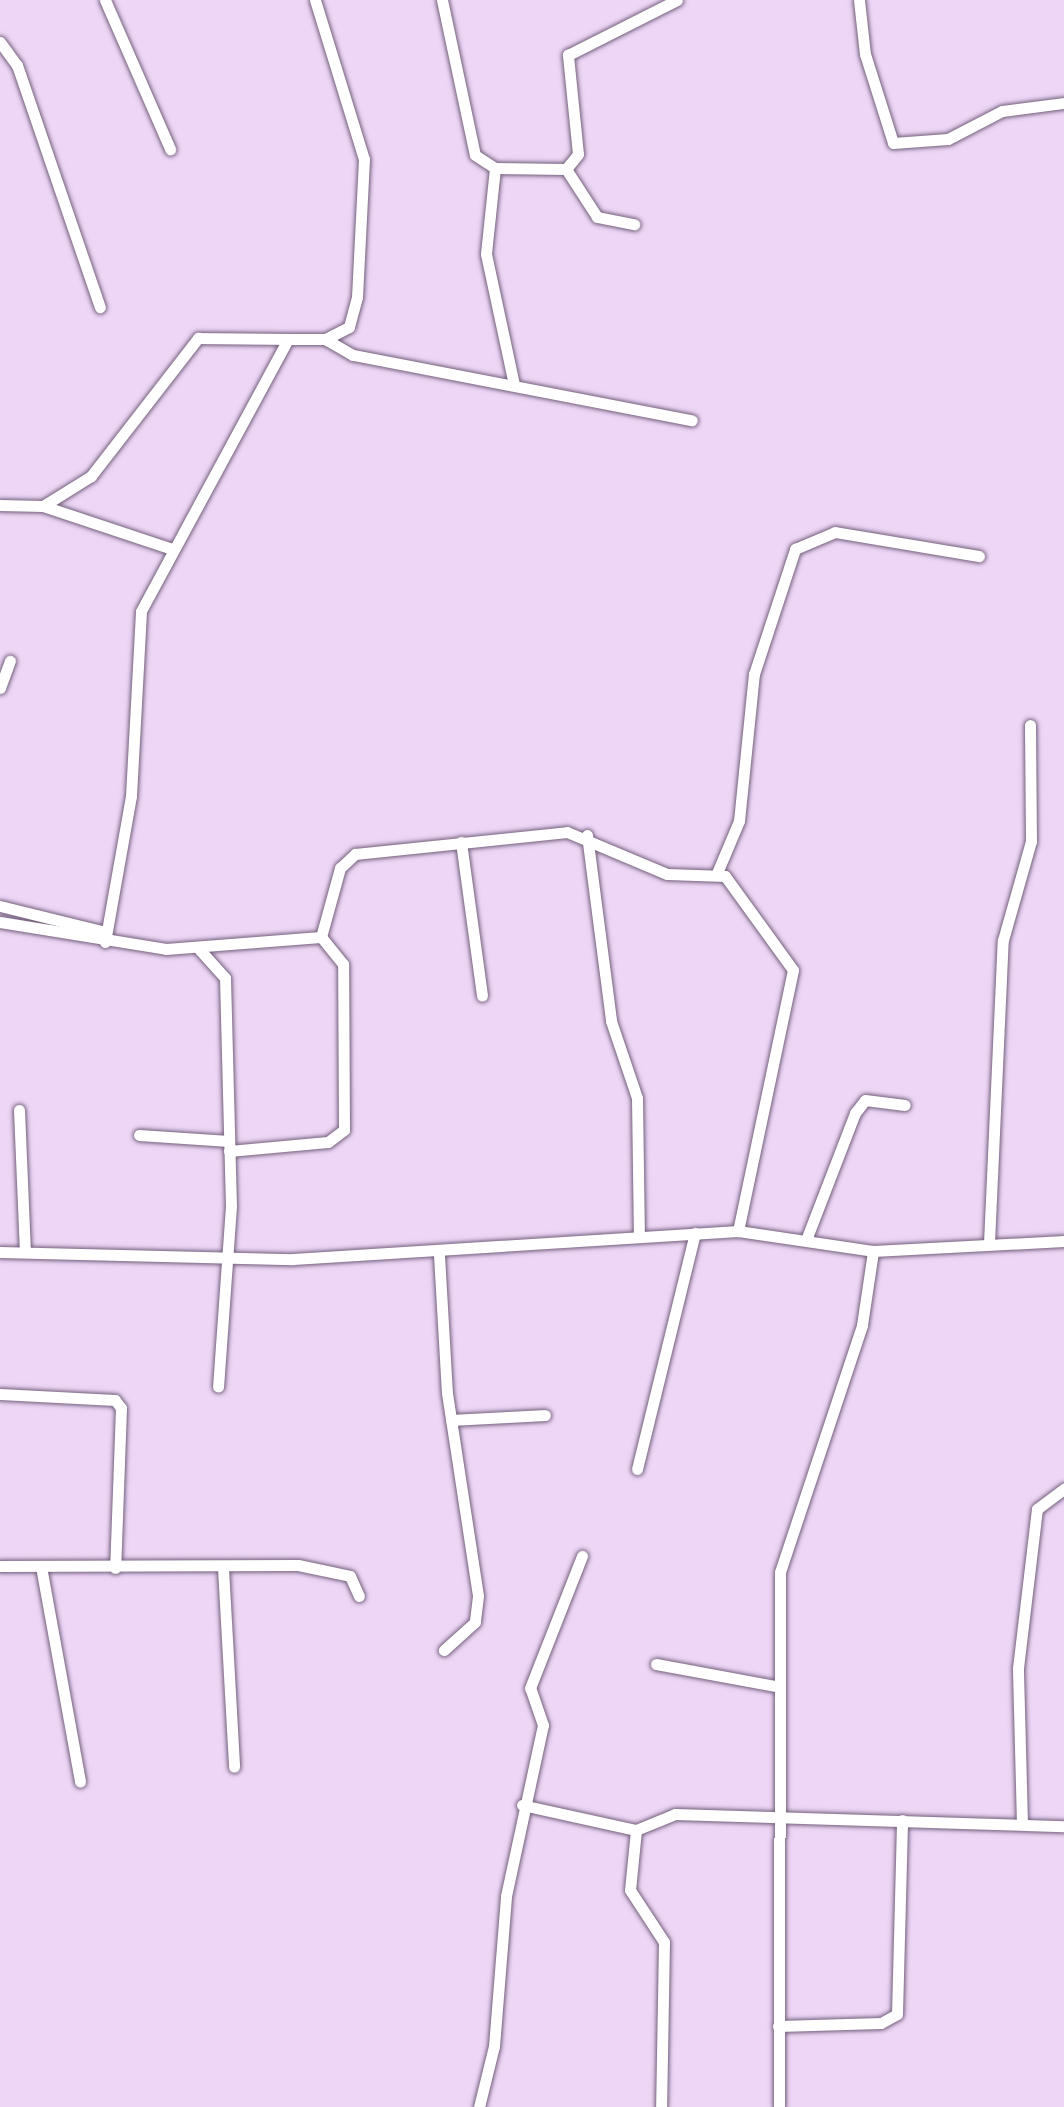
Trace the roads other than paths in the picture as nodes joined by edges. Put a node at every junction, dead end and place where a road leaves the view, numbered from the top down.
1 (106, 0) edge
2 (315, 0) edge
3 (442, 0) edge
4 (677, 0) edge
5 (859, 0) edge
6 (0, 42) edge
7 (1064, 103) edge
8 (170, 149) dead end
9 (495, 168) junction
10 (566, 169) junction
11 (634, 224) dead end
12 (100, 307) dead end
13 (325, 339) junction
14 (288, 340) junction
15 (514, 386) junction
16 (692, 420) dead end
17 (0, 504) edge
18 (43, 506) junction
19 (169, 548) junction
20 (979, 556) dead end
21 (10, 661) dead end
22 (0, 688) edge
23 (1030, 725) dead end
24 (587, 835) junction
25 (461, 842) junction
26 (717, 873) junction
27 (0, 906) edge
28 (0, 922) edge
29 (105, 937) junction
30 (321, 938) junction
31 (199, 949) junction
32 (482, 996) dead end
33 (905, 1104) dead end
34 (19, 1110) dead end
35 (139, 1135) dead end
36 (229, 1146) junction
37 (738, 1231) junction
38 (695, 1233) junction
39 (639, 1236) junction
40 (1062, 1237) edge
41 (806, 1240) junction
42 (989, 1243) junction
43 (25, 1251) junction
44 (873, 1251) junction
45 (0, 1252) edge
46 (439, 1254) junction
47 (227, 1255) junction
48 (218, 1387) dead end
49 (0, 1394) edge
50 (546, 1415) dead end
51 (451, 1420) junction
52 (636, 1469) dead end
53 (1064, 1489) edge
54 (582, 1556) dead end
55 (0, 1566) edge
56 (114, 1568) junction
57 (223, 1568) junction
58 (42, 1572) junction
59 (359, 1596) dead end
60 (444, 1650) dead end
61 (656, 1664) dead end
62 (780, 1687) junction
63 (234, 1767) dead end
64 (80, 1782) dead end
65 (522, 1805) junction
66 (777, 1818) junction
67 (902, 1820) junction
68 (1022, 1824) junction
69 (1064, 1826) edge
70 (636, 1830) junction
71 (778, 2026) junction
72 (480, 2107) edge
73 (661, 2107) edge
74 (779, 2107) edge

1 - 8 street
2 - 13 street
3 - 9 street
4 - 10 street
5 - 7 street
6 - 12 street
9 - 10 street
9 - 15 street
10 - 11 street
13 - 14 street
13 - 15 street
14 - 18 street
14 - 19 street
15 - 16 street
17 - 18 street
18 - 19 street
19 - 29 street
20 - 26 street
21 - 22 street
23 - 42 street
24 - 25 street
24 - 26 street
24 - 39 street
25 - 30 street
25 - 32 street
26 - 37 street
27 - 29 street
28 - 29 street
29 - 31 street
30 - 31 street
30 - 36 street
31 - 36 street
33 - 41 street
34 - 43 street
35 - 36 street
36 - 47 street
37 - 38 street
37 - 41 street
38 - 39 street
38 - 52 street
39 - 46 street
40 - 42 street
41 - 44 street
42 - 44 street
43 - 45 street
43 - 47 street
44 - 62 street
46 - 47 street
46 - 51 street
47 - 48 street
49 - 56 street
50 - 51 street
51 - 60 street
53 - 68 street
54 - 65 street
55 - 58 street
56 - 57 street
56 - 58 street
57 - 59 street
57 - 63 street
58 - 64 street
61 - 62 street
62 - 66 street
65 - 70 street
65 - 72 street
66 - 67 street
66 - 70 street
66 - 71 street
67 - 68 street
67 - 71 street
68 - 69 street
70 - 73 street
71 - 74 street

